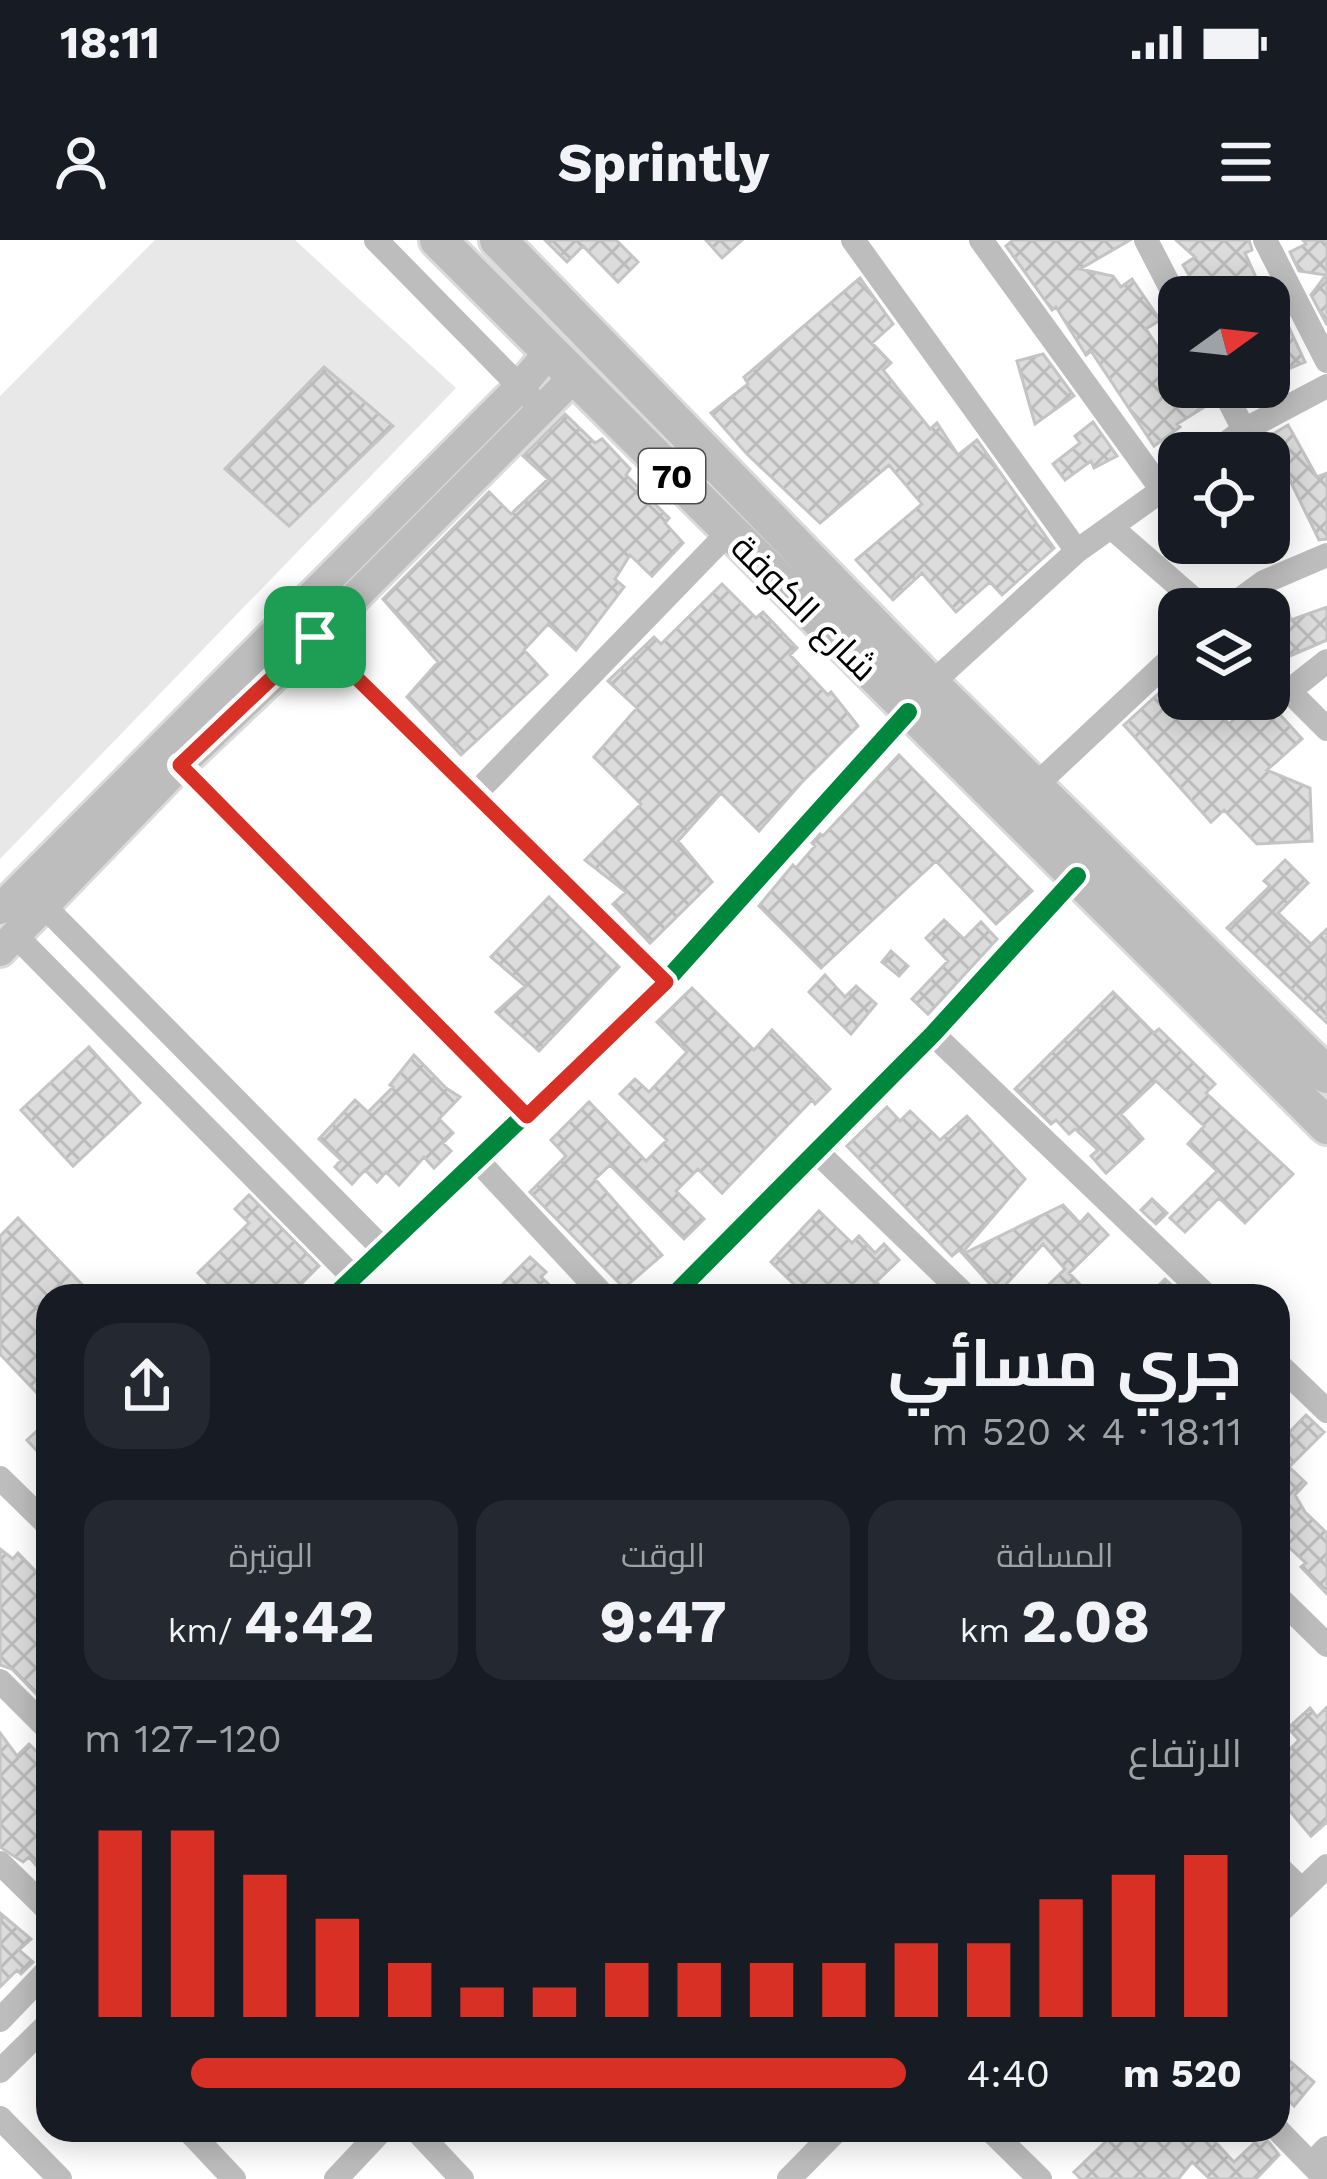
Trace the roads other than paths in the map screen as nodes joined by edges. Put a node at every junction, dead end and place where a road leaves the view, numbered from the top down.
1 (376, 240) edge
2 (438, 240) edge
3 (498, 240) edge
4 (853, 240) edge
5 (981, 240) edge
6 (1146, 240) edge
7 (1265, 240) edge
8 (526, 273) junction
9 (1165, 276) edge
10 (506, 309) junction
11 (1327, 361) edge
12 (562, 364) junction
13 (521, 386) junction
14 (1327, 386) edge
15 (1233, 408) edge
16 (543, 410) junction
17 (1244, 430) junction
18 (1241, 432) edge
19 (1158, 469) edge
20 (1158, 493) edge
21 (1111, 527) junction
22 (728, 533) junction
23 (1077, 551) junction
24 (1327, 555) edge
25 (1181, 588) edge
26 (1256, 588) edge
27 (315, 637) junction
28 (1327, 661) edge
29 (1158, 671) edge
30 (1290, 690) edge
31 (1290, 692) edge
32 (920, 698) junction
33 (1327, 729) edge
34 (180, 765) junction
35 (1034, 787) junction
36 (137, 788) junction
37 (476, 793) junction
38 (96, 831) junction
39 (1077, 876) junction
40 (44, 905) junction
41 (5, 932) edge
42 (666, 982) junction
43 (933, 1034) junction
44 (1327, 1075) edge
45 (527, 1116) junction
46 (1327, 1126) edge
47 (817, 1152) junction
48 (478, 1162) junction
49 (383, 1249) junction
50 (353, 1277) junction
51 (346, 1284) edge
52 (593, 1284) edge
53 (697, 1284) edge
54 (954, 1284) edge
55 (1194, 1284) edge
56 (1290, 1376) edge
57 (1327, 1411) edge
58 (0, 1478) edge
59 (36, 1514) edge
60 (1290, 1609) edge
61 (1327, 1645) edge
62 (0, 1681) edge
63 (36, 1718) edge
64 (0, 1863) edge
65 (1327, 1866) edge
66 (1290, 1879) edge
67 (1301, 1890) junction
68 (36, 1898) edge
69 (1290, 1901) edge
70 (36, 1982) edge
71 (7, 2012) edge
72 (36, 2023) edge
73 (36, 2036) edge
74 (0, 2071) edge
75 (0, 2118) edge
76 (1290, 2139) edge
77 (199, 2142) edge
78 (370, 2142) edge
79 (427, 2142) edge
80 (825, 2142) edge
81 (1002, 2142) edge
82 (1322, 2164) edge
83 (60, 2179) edge
84 (234, 2179) edge
85 (335, 2179) edge
86 (462, 2179) edge
87 (789, 2179) edge
88 (1040, 2179) edge

1 - 13 street
2 - 10 highway, شارع الكوفة / 70
3 - 8 highway, شارع الكوفة / 70
4 - 23 street
5 - 19 street
6 - 9 street
7 - 11 street
8 - 10 highway
8 - 32 highway, شارع الكوفة / 70
10 - 12 highway, شارع الكوفة / 70
12 - 13 main road
12 - 16 main road
12 - 22 highway, شارع الكوفة / 70
13 - 16 street
13 - 36 main road
14 - 17 street
15 - 17 street
16 - 27 main road
17 - 18 street
20 - 21 street
21 - 23 street
21 - 25 street
22 - 32 highway, شارع الكوفة / 70
22 - 37 street
23 - 32 street
24 - 26 street
27 - 34 main road
27 - 37 street
28 - 30 street
29 - 35 street
31 - 33 street
32 - 35 highway, شارع الكوفة / 70
32 - 39 highway, شارع الكوفة / 70
32 - 42 street
34 - 36 main road
34 - 45 street
35 - 44 highway, شارع الكوفة / 70
36 - 38 main road
37 - 42 street
38 - 40 main road
38 - 41 main road
39 - 43 street
39 - 46 highway, شارع الكوفة / 70
40 - 41 main road
40 - 49 street
41 - 50 street
42 - 45 street
43 - 47 street
43 - 55 street
45 - 48 street
47 - 53 street
47 - 54 street
48 - 49 street
48 - 52 street
49 - 50 street
50 - 51 street
56 - 57 street
58 - 59 street
60 - 61 street
62 - 63 street
64 - 68 street
65 - 67 street
66 - 67 street
67 - 69 street
70 - 71 street
71 - 72 street
73 - 74 street
75 - 83 street
76 - 82 street
77 - 84 street
78 - 85 street
79 - 86 street
80 - 87 street
81 - 88 street

